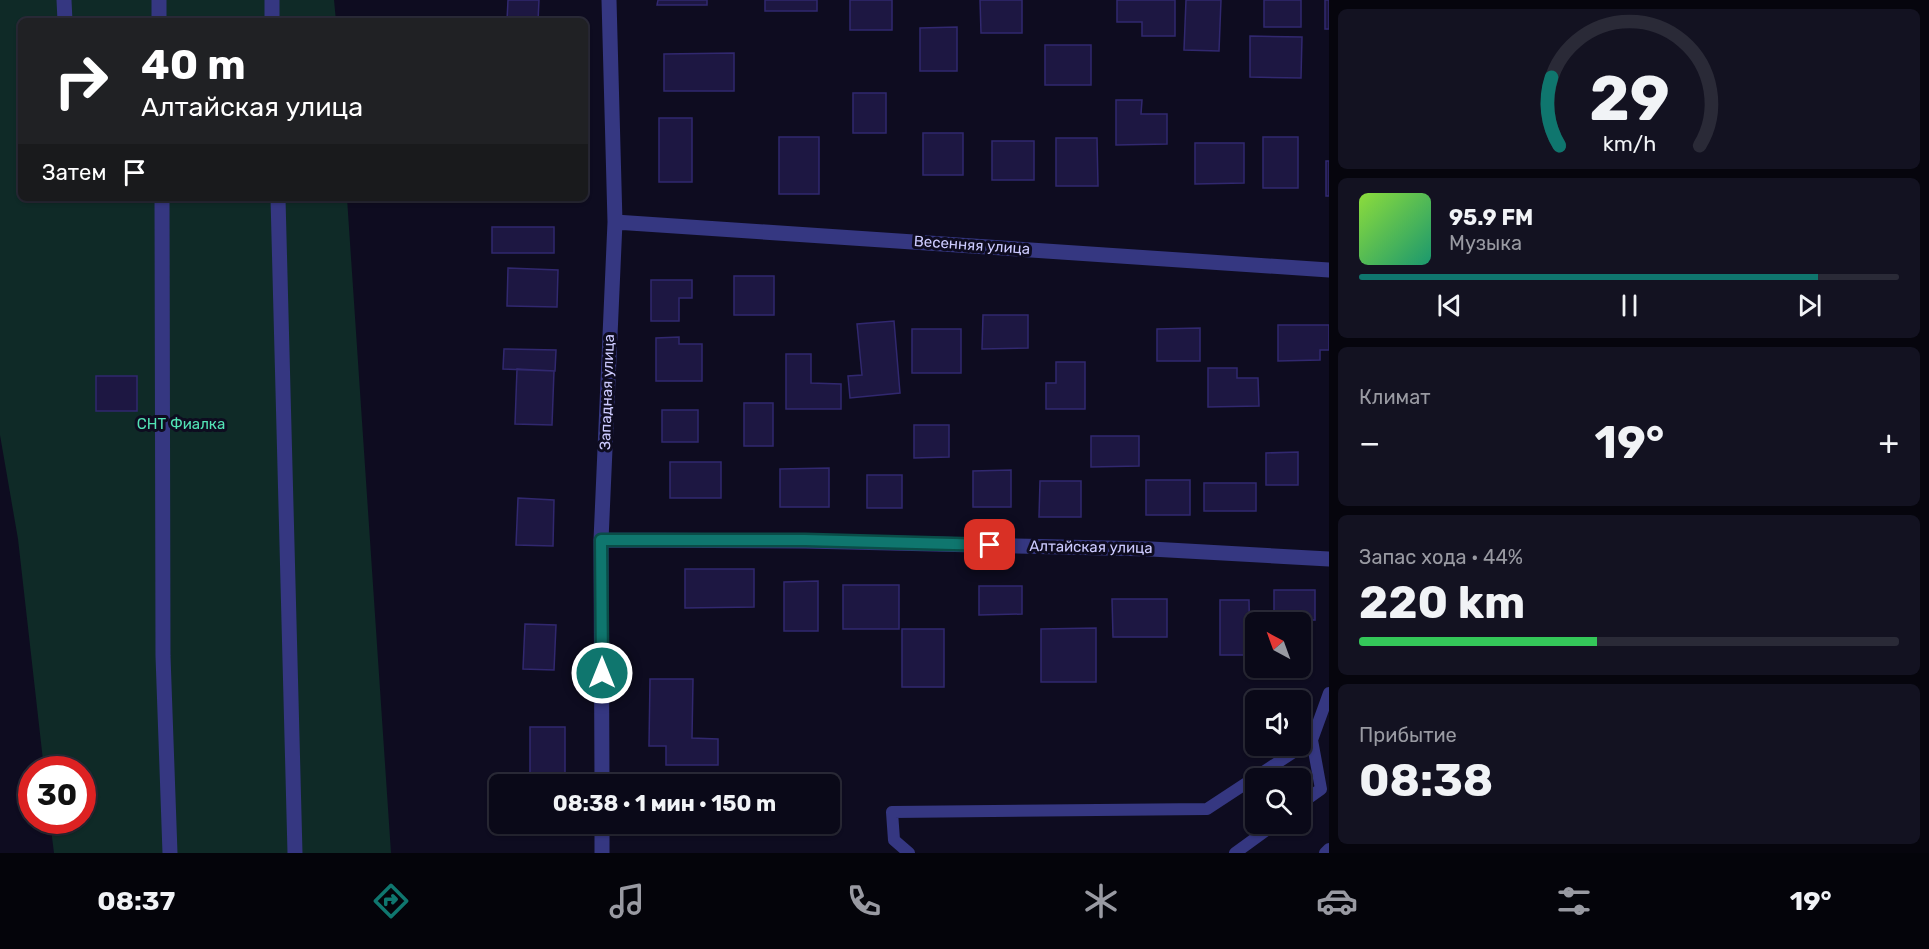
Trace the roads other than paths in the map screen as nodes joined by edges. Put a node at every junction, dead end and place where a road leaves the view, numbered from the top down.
1 (64, 0) edge
2 (159, 0) edge
3 (272, 0) edge
4 (609, 0) edge
5 (64, 18) edge
6 (159, 18) edge
7 (272, 18) edge
8 (162, 201) edge
9 (278, 201) edge
10 (615, 222) junction
11 (1329, 270) edge
12 (601, 540) junction
13 (1329, 559) edge
14 (1329, 693) edge
15 (1312, 740) junction
16 (602, 774) edge
17 (1311, 796) edge
18 (602, 834) edge
19 (1261, 834) edge
20 (1329, 849) edge
21 (170, 853) edge
22 (295, 853) edge
23 (602, 853) edge
24 (909, 853) edge
25 (1235, 853) edge
26 (1325, 853) edge

1 - 5 street
2 - 6 street
3 - 7 street
4 - 10 street, Западная улица
8 - 21 street
9 - 22 street
10 - 11 street, Весенняя улица
10 - 12 street, Западная улица
12 - 13 street, Алтайская улица
12 - 16 street, Западная улица
14 - 15 lane
15 - 17 lane
15 - 24 lane
18 - 23 street
19 - 25 lane
20 - 26 lane

